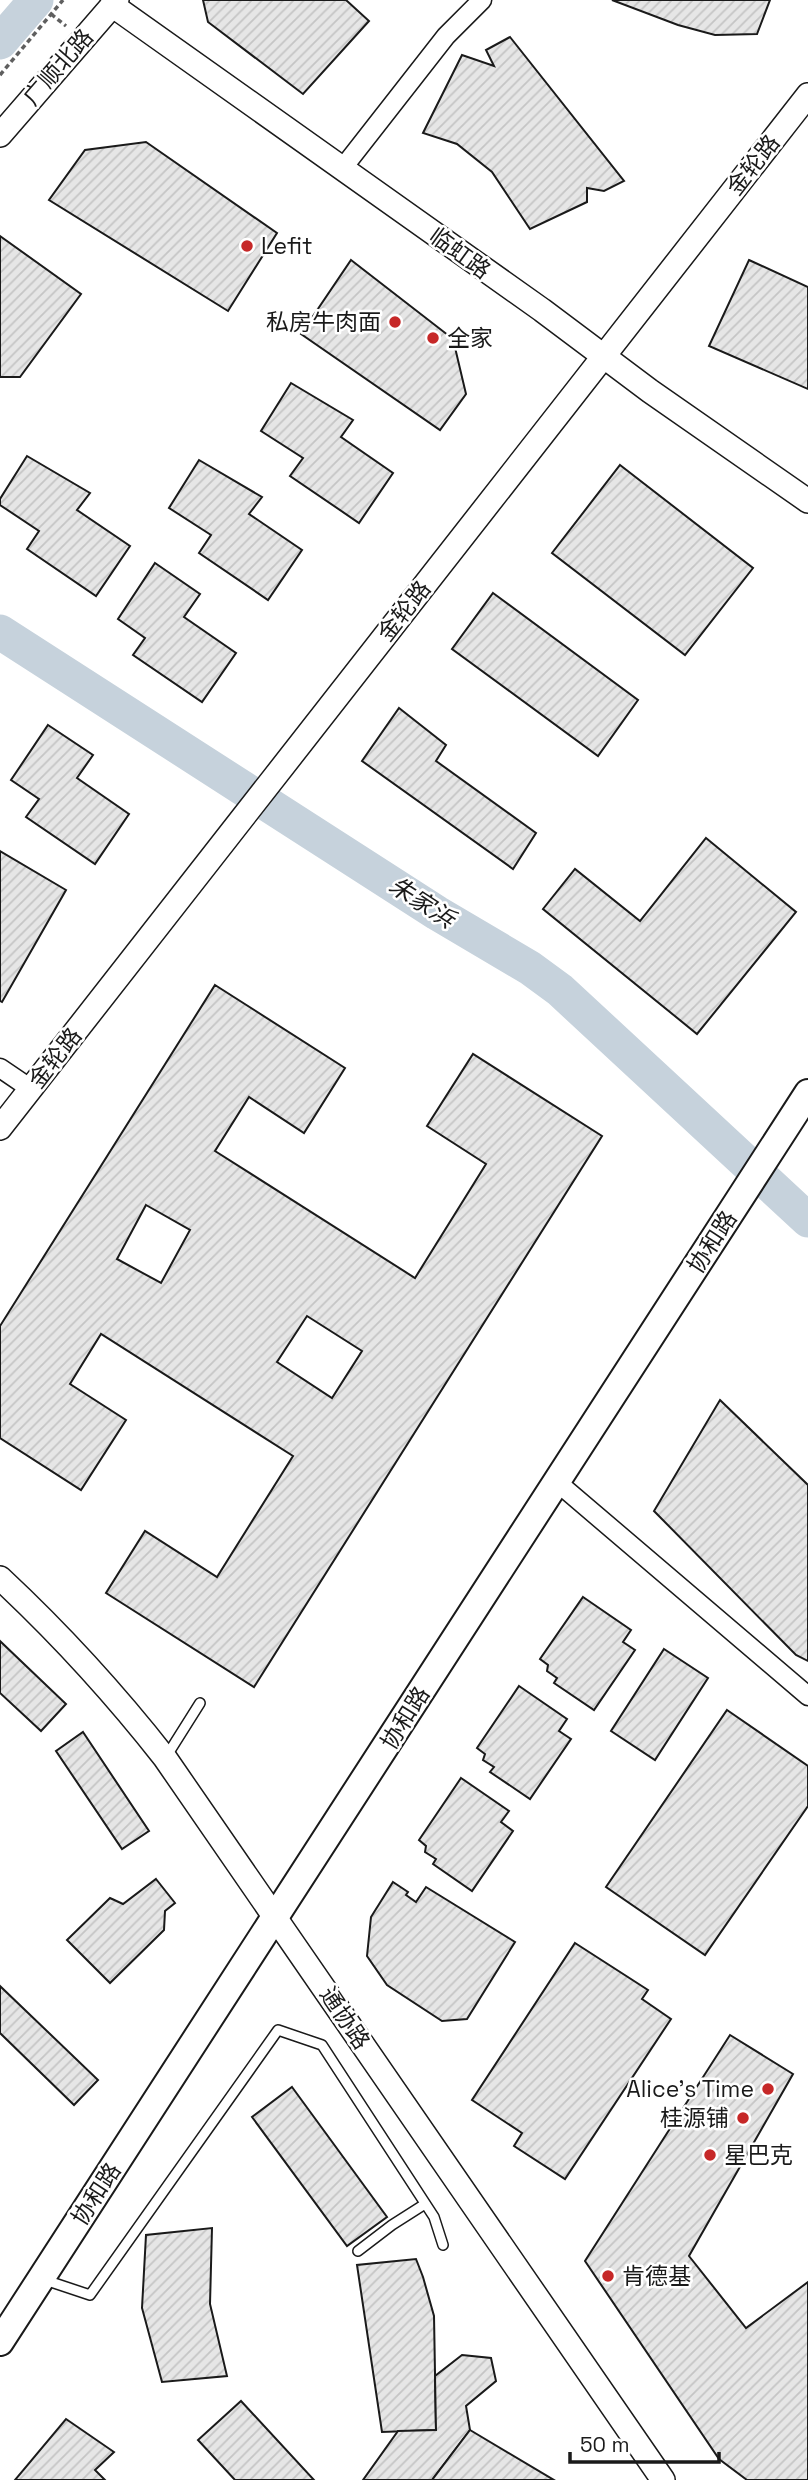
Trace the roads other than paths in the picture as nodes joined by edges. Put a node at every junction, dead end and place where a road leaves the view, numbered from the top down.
1 (482, 0) edge
2 (114, 3) edge
3 (808, 95) edge
4 (0, 135) edge
5 (342, 169) junction
6 (605, 356) junction
7 (808, 501) edge
8 (0, 1068) edge
9 (31, 1089) junction
10 (808, 1093) edge
11 (0, 1128) edge
12 (557, 1482) junction
13 (0, 1578) edge
14 (808, 1696) edge
15 (200, 1703) dead end
16 (165, 1758) junction
17 (275, 1916) junction
18 (425, 2204) junction
19 (443, 2245) dead end
20 (358, 2251) dead end
21 (41, 2279) junction
22 (0, 2342) edge
23 (663, 2480) edge

1 - 5 street
2 - 4 street, 广顺北路
2 - 5 street, 临虹路
3 - 6 street, 金轮路
5 - 6 street, 临虹路
6 - 7 street, 临虹路
6 - 9 street, 金轮路
8 - 9 street
9 - 11 street, 金轮路
10 - 12 main road, 协和路
12 - 14 street
12 - 17 main road, 协和路
13 - 16 street, 通协路
15 - 16 lane
16 - 17 street, 通协路
17 - 21 main road, 协和路
17 - 23 street, 通协路
18 - 19 lane
18 - 20 lane
18 - 21 lane
21 - 22 main road, 协和路

